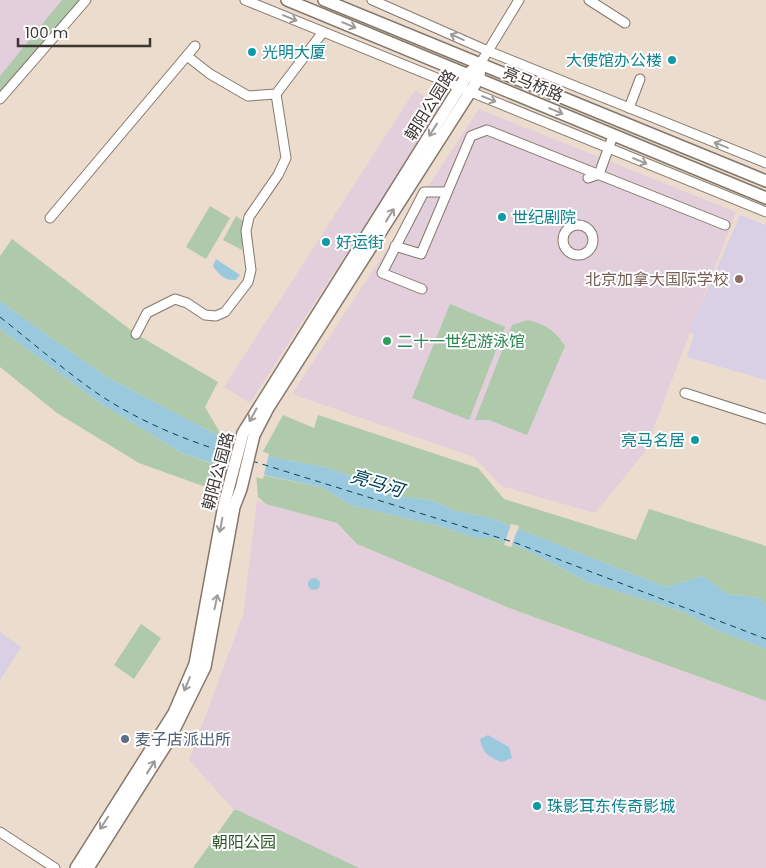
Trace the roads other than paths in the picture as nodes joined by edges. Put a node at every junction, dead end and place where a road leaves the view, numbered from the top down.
1 (86, 0) edge
2 (245, 0) edge
3 (287, 0) edge
4 (324, 0) edge
5 (372, 0) edge
6 (519, 0) edge
7 (589, 0) edge
8 (625, 24) dead end
9 (323, 32) junction
10 (196, 46) dead end
11 (488, 51) junction
12 (187, 56) junction
13 (480, 64) junction
14 (474, 76) junction
15 (640, 79) dead end
16 (465, 90) junction
17 (276, 94) junction
18 (0, 99) edge
19 (629, 108) junction
20 (613, 136) junction
21 (609, 148) junction
22 (766, 163) edge
23 (599, 174) junction
24 (588, 178) dead end
25 (766, 181) edge
26 (409, 186) junction
27 (424, 192) junction
28 (447, 192) junction
29 (766, 198) edge
30 (766, 212) edge
31 (50, 218) dead end
32 (725, 225) dead end
33 (396, 246) junction
34 (422, 289) dead end
35 (136, 334) dead end
36 (684, 393) dead end
37 (766, 419) edge
38 (249, 434) junction
39 (238, 479) junction
40 (0, 832) edge
41 (55, 868) edge
42 (76, 868) edge
43 (88, 868) edge

1 - 18 street
2 -> 9 street
3 -> 14 main road, 亮马桥路
4 - 13 main road, 亮马桥路
11 -> 5 street
6 - 11 street
7 - 8 street
9 - 16 street
9 - 17 street
10 - 12 street
11 - 13 street
11 - 19 street
12 - 17 street
12 - 31 street
13 - 14 main road, 朝阳公园路
13 - 25 main road, 亮马桥路
14 - 16 main road, 朝阳公园路
14 -> 20 main road, 亮马桥路
15 - 19 street
16 -> 21 street
16 - 26 main road, 朝阳公园路
16 -> 38 main road, 朝阳公园路
17 - 35 street
22 -> 19 street
20 - 21 street
20 - 29 main road, 亮马桥路
21 - 23 street
21 -> 30 street
23 - 24 street
23 - 28 street
23 - 32 street
26 - 27 street
38 -> 26 main road, 朝阳公园路
27 - 28 street
27 - 33 street
28 - 33 street
33 - 34 street
36 - 37 street
38 - 39 main road, 朝阳公园路
39 -> 42 main road, 朝阳公园路
43 -> 39 main road, 朝阳公园路
40 - 41 street

